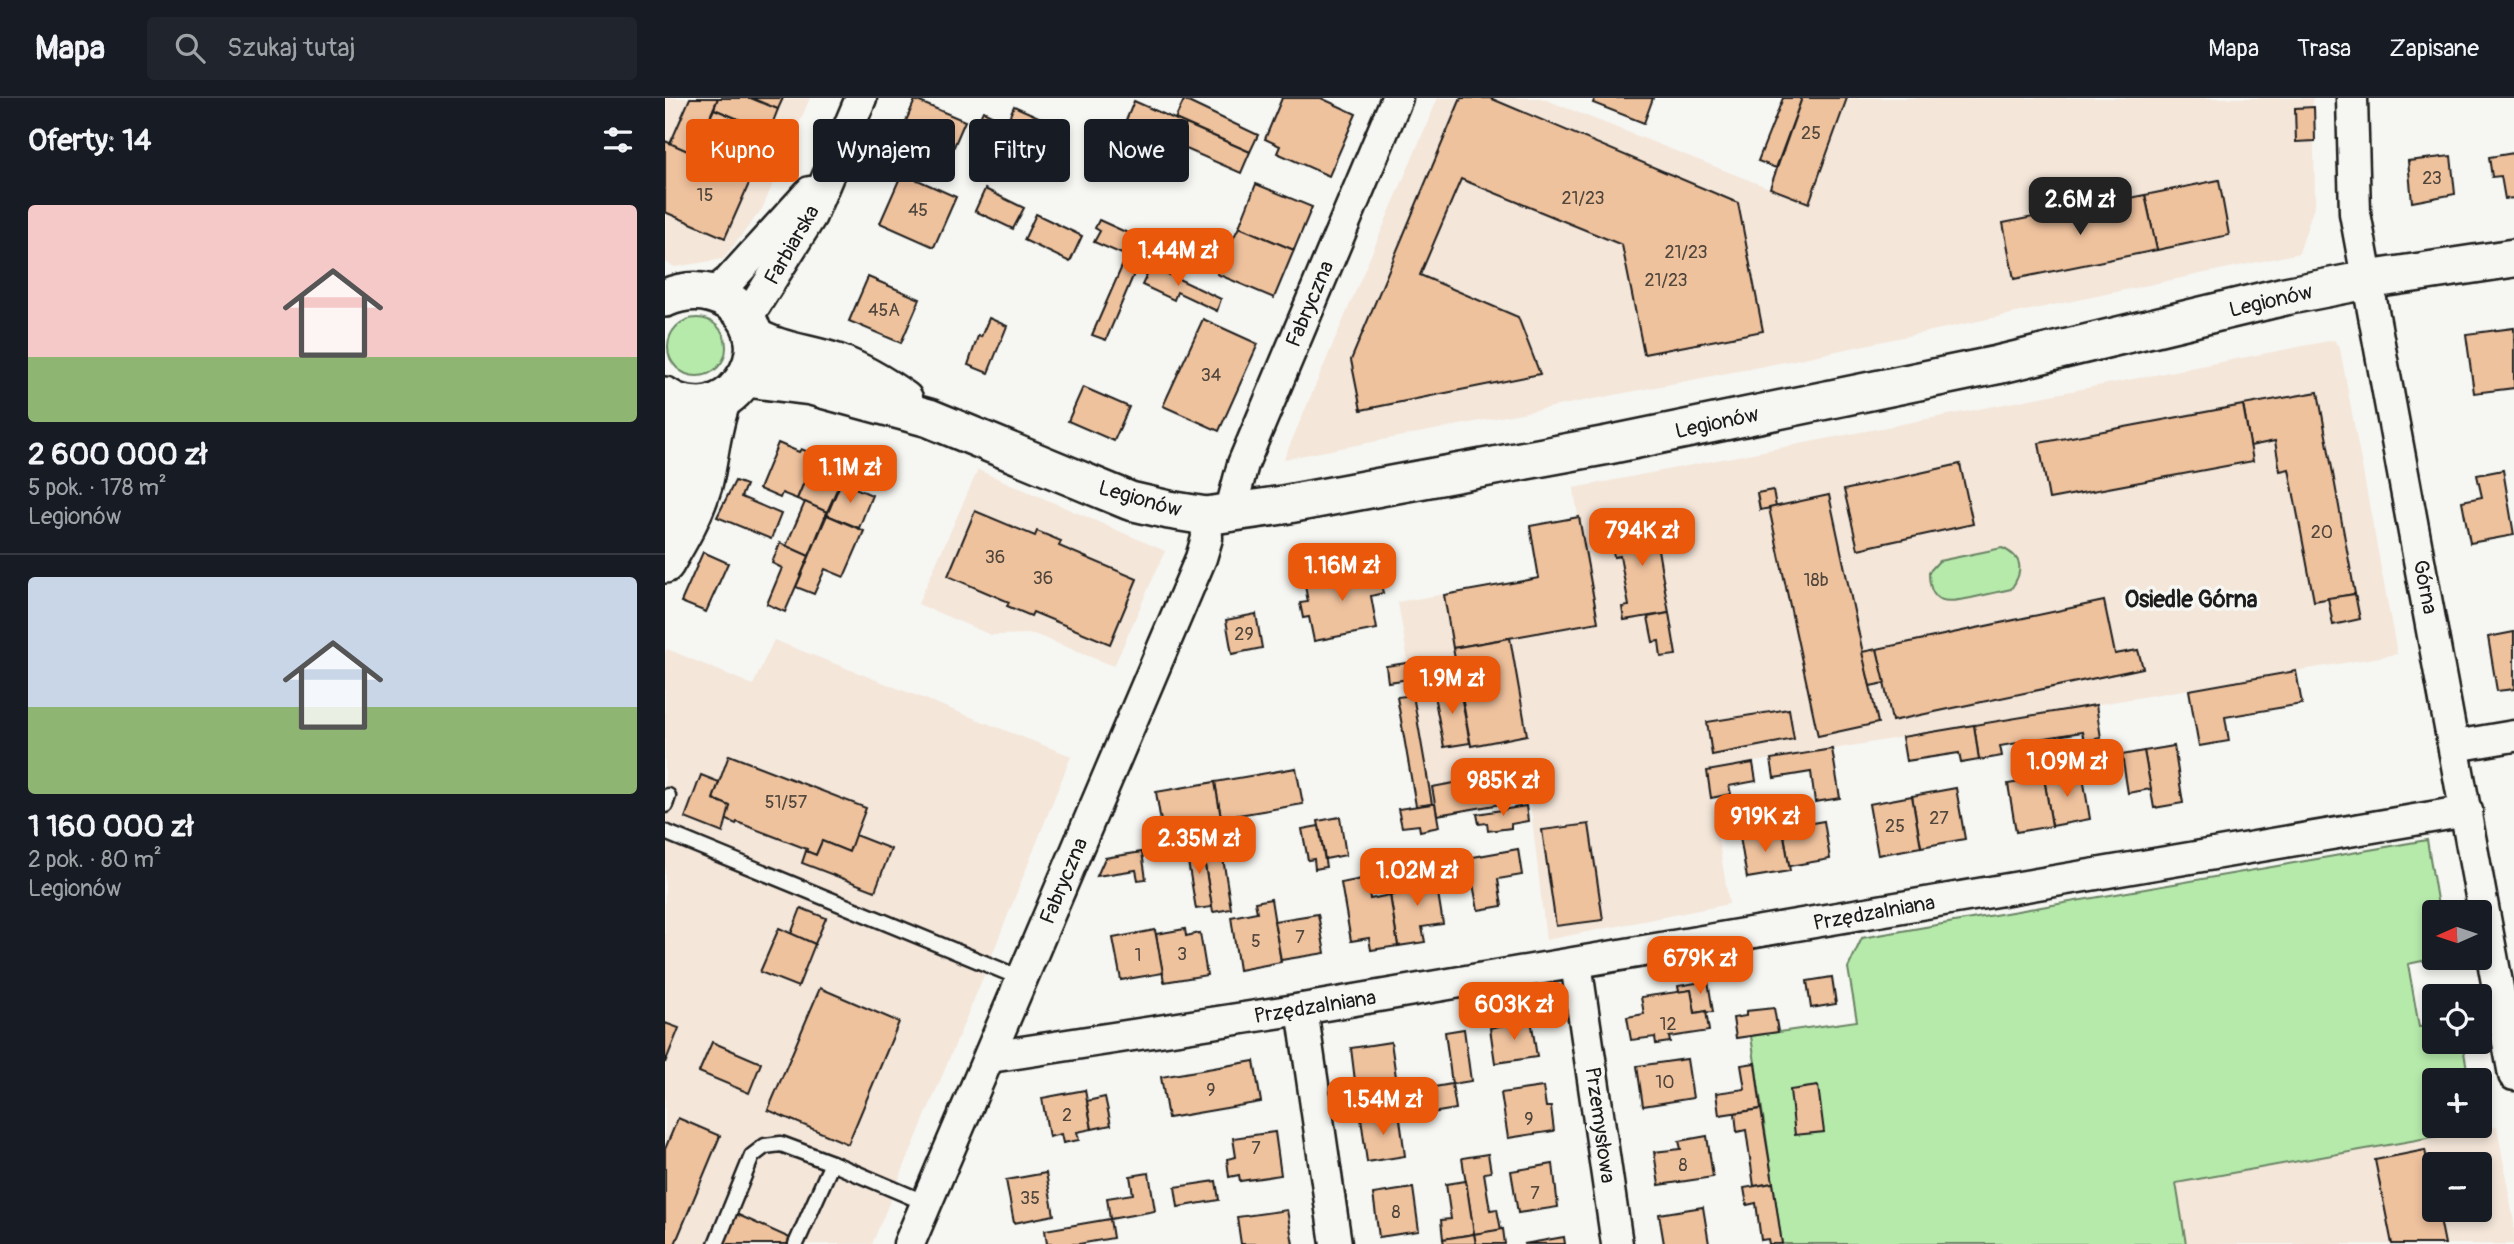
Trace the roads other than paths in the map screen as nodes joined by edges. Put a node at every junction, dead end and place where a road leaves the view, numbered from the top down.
1 (861, 98) edge
2 (1397, 98) edge
3 (2352, 98) edge
4 (852, 119) edge
5 (818, 182) edge
6 (825, 182) edge
7 (2514, 258) edge
8 (2367, 280) junction
9 (714, 293) junction
10 (665, 298) edge
11 (750, 327) junction
12 (734, 389) junction
13 (670, 399) edge
14 (929, 418) junction
15 (1218, 514) junction
16 (665, 515) edge
17 (665, 564) edge
18 (2514, 736) edge
19 (2455, 746) junction
20 (2467, 811) junction
21 (665, 832) edge
22 (1576, 964) junction
23 (1023, 979) junction
24 (1302, 1009) junction
25 (990, 1056) junction
26 (2514, 1075) edge
27 (832, 1163) junction
28 (926, 1203) junction
29 (716, 1244) edge
30 (796, 1244) edge
31 (909, 1244) edge
32 (1336, 1244) edge
33 (1617, 1244) edge

1 - 4 street, Farbiarska
2 - 15 street, Fabryczna
3 - 8 street, Górna
5 - 9 street, Farbiarska
6 - 11 street, Farbiarska
7 - 8 street, Legionów
8 - 15 street, Legionów
8 - 19 street, Górna
9 - 10 street
9 - 11 street, Legionów
11 - 12 street
11 - 14 street, Legionów
12 - 13 street, Legionów
12 - 14 street, Legionów
12 - 17 street
13 - 16 street
14 - 15 street, Legionów
15 - 23 street, Fabryczna
18 - 19 street
19 - 20 street, Górna
20 - 22 street, Przędzalniana
20 - 26 street, Górna
21 - 23 lane
22 - 24 street, Przędzalniana
22 - 33 street, Przemysłowa
23 - 25 street, Fabryczna
24 - 25 street, Przędzalniana
24 - 32 street
25 - 28 street, Fabryczna
27 - 28 lane
27 - 29 lane
27 - 30 lane
28 - 31 street, Fabryczna

